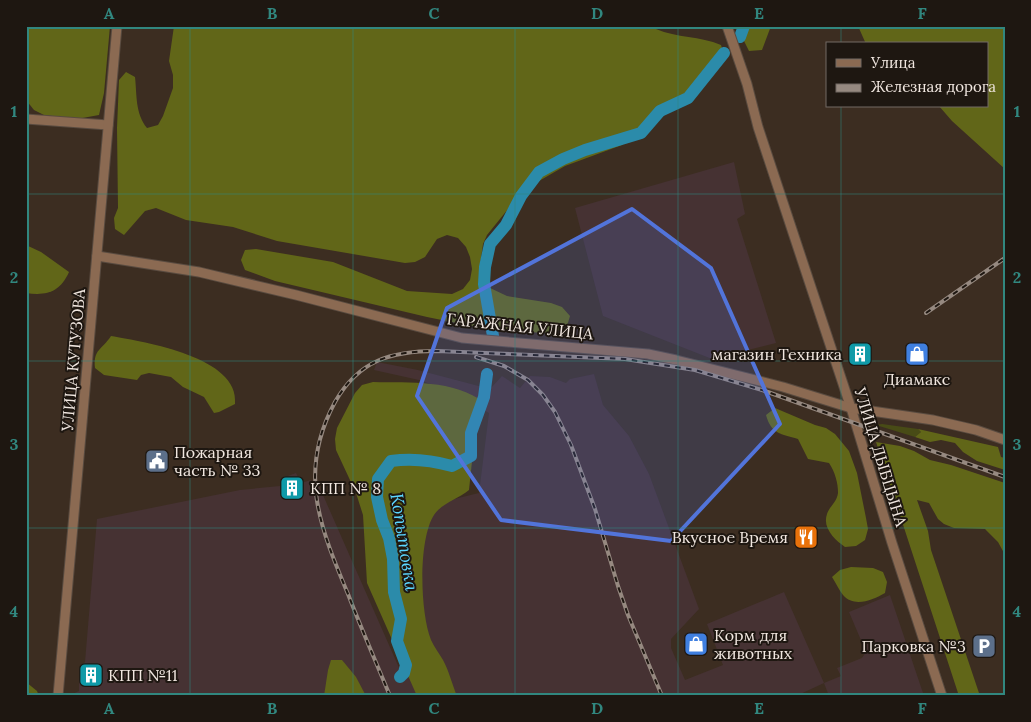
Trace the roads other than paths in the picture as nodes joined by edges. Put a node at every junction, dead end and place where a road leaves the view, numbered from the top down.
1 (117, 26) edge
2 (727, 26) edge
3 (26, 119) edge
4 (108, 125) junction
5 (97, 256) junction
6 (850, 408) junction
7 (1005, 440) edge
8 (58, 696) edge
9 (942, 696) edge

1 - 4 street, УЛИЦА КУТУЗОВА
2 - 6 street, УЛИЦА ДЫБЦЫНА
3 - 4 street
4 - 5 street, УЛИЦА КУТУЗОВА
5 - 6 street, ГАРАЖНАЯ УЛИЦА
5 - 8 street, УЛИЦА КУТУЗОВА
6 - 7 street, ГАРАЖНАЯ УЛИЦА
6 - 9 street, УЛИЦА ДЫБЦЫНА

